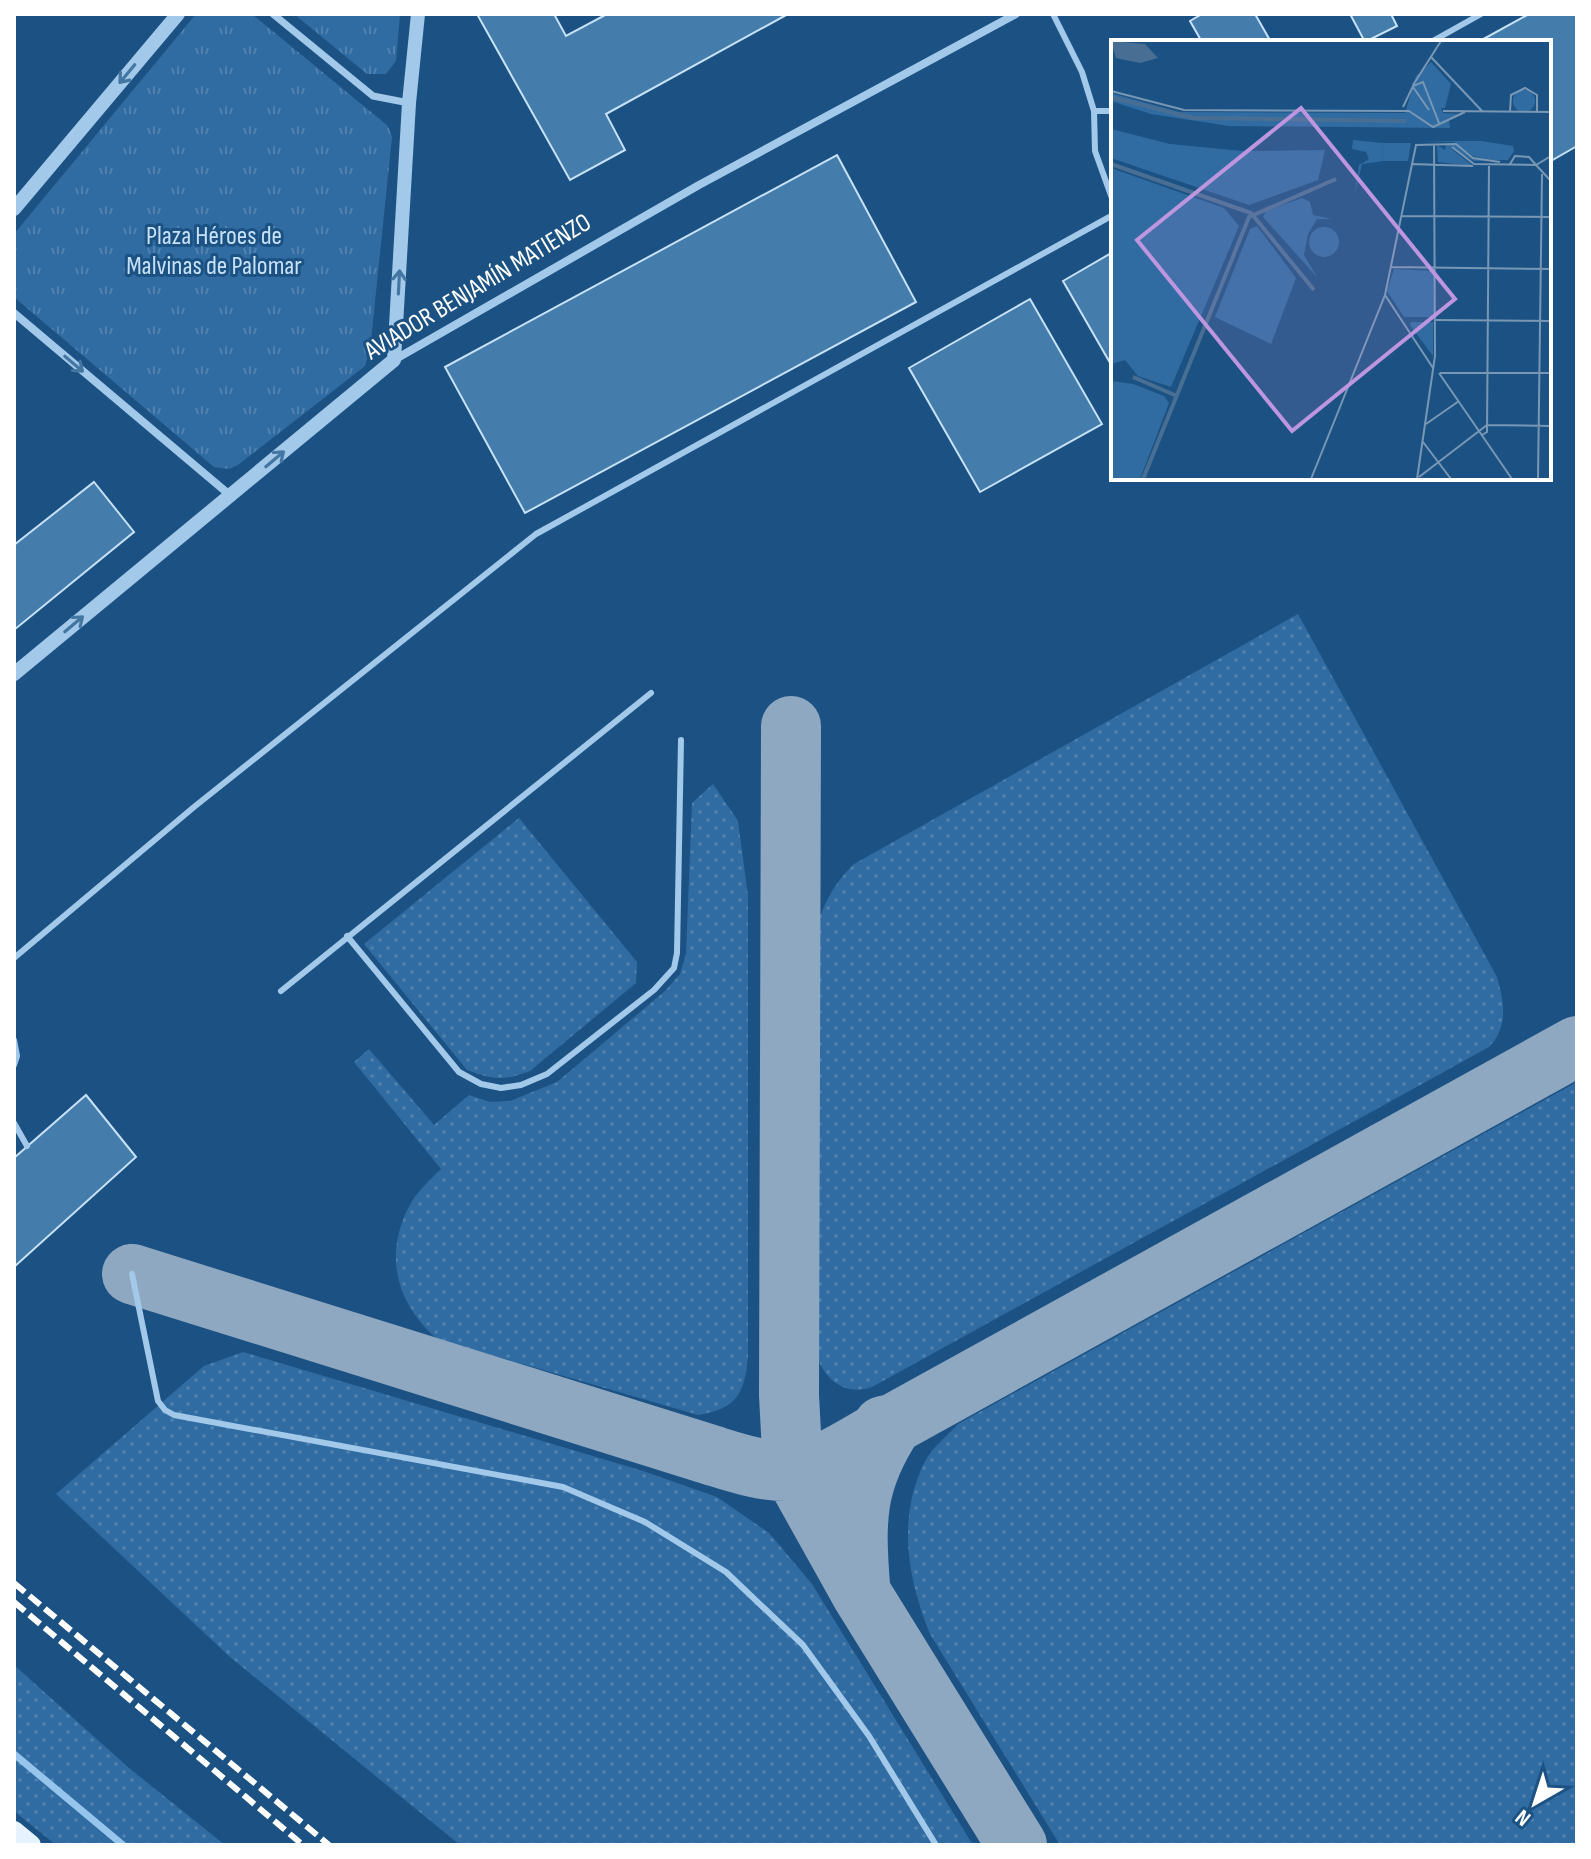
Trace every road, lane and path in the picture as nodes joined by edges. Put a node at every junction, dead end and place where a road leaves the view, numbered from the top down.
1 (178, 14) edge
2 (273, 14) edge
3 (418, 14) edge
4 (1016, 14) edge
5 (1053, 14) edge
6 (1481, 14) edge
7 (1435, 40) edge
8 (409, 103) junction
9 (1094, 111) junction
10 (1111, 111) edge
11 (1111, 195) edge
12 (14, 209) edge
13 (1111, 216) edge
14 (14, 313) edge
15 (394, 360) junction
16 (231, 496) junction
17 (14, 674) edge
18 (651, 693) dead end
19 (681, 740) dead end
20 (347, 936) junction
21 (14, 958) edge
22 (281, 991) dead end
23 (14, 1040) edge
24 (14, 1065) edge
25 (14, 1123) edge
26 (27, 1146) dead end
27 (132, 1274) dead end
28 (14, 1831) edge
29 (31, 1845) edge
30 (936, 1845) edge

1 -> 12 street
2 - 8 street
3 - 8 street
4 - 15 street, AVIADOR BENJAMÍN MATIENZO
5 - 9 lane
6 - 7 lane
15 -> 8 street
9 - 10 lane
9 - 11 lane
13 - 21 lane
14 -> 16 street
16 -> 15 street, AVIADOR BENJAMÍN MATIENZO
17 -> 16 street, AVIADOR BENJAMÍN MATIENZO
18 - 20 lane
19 - 20 lane
20 - 22 lane
23 - 24 lane
25 - 26 lane
27 - 30 lane
28 - 29 main road

